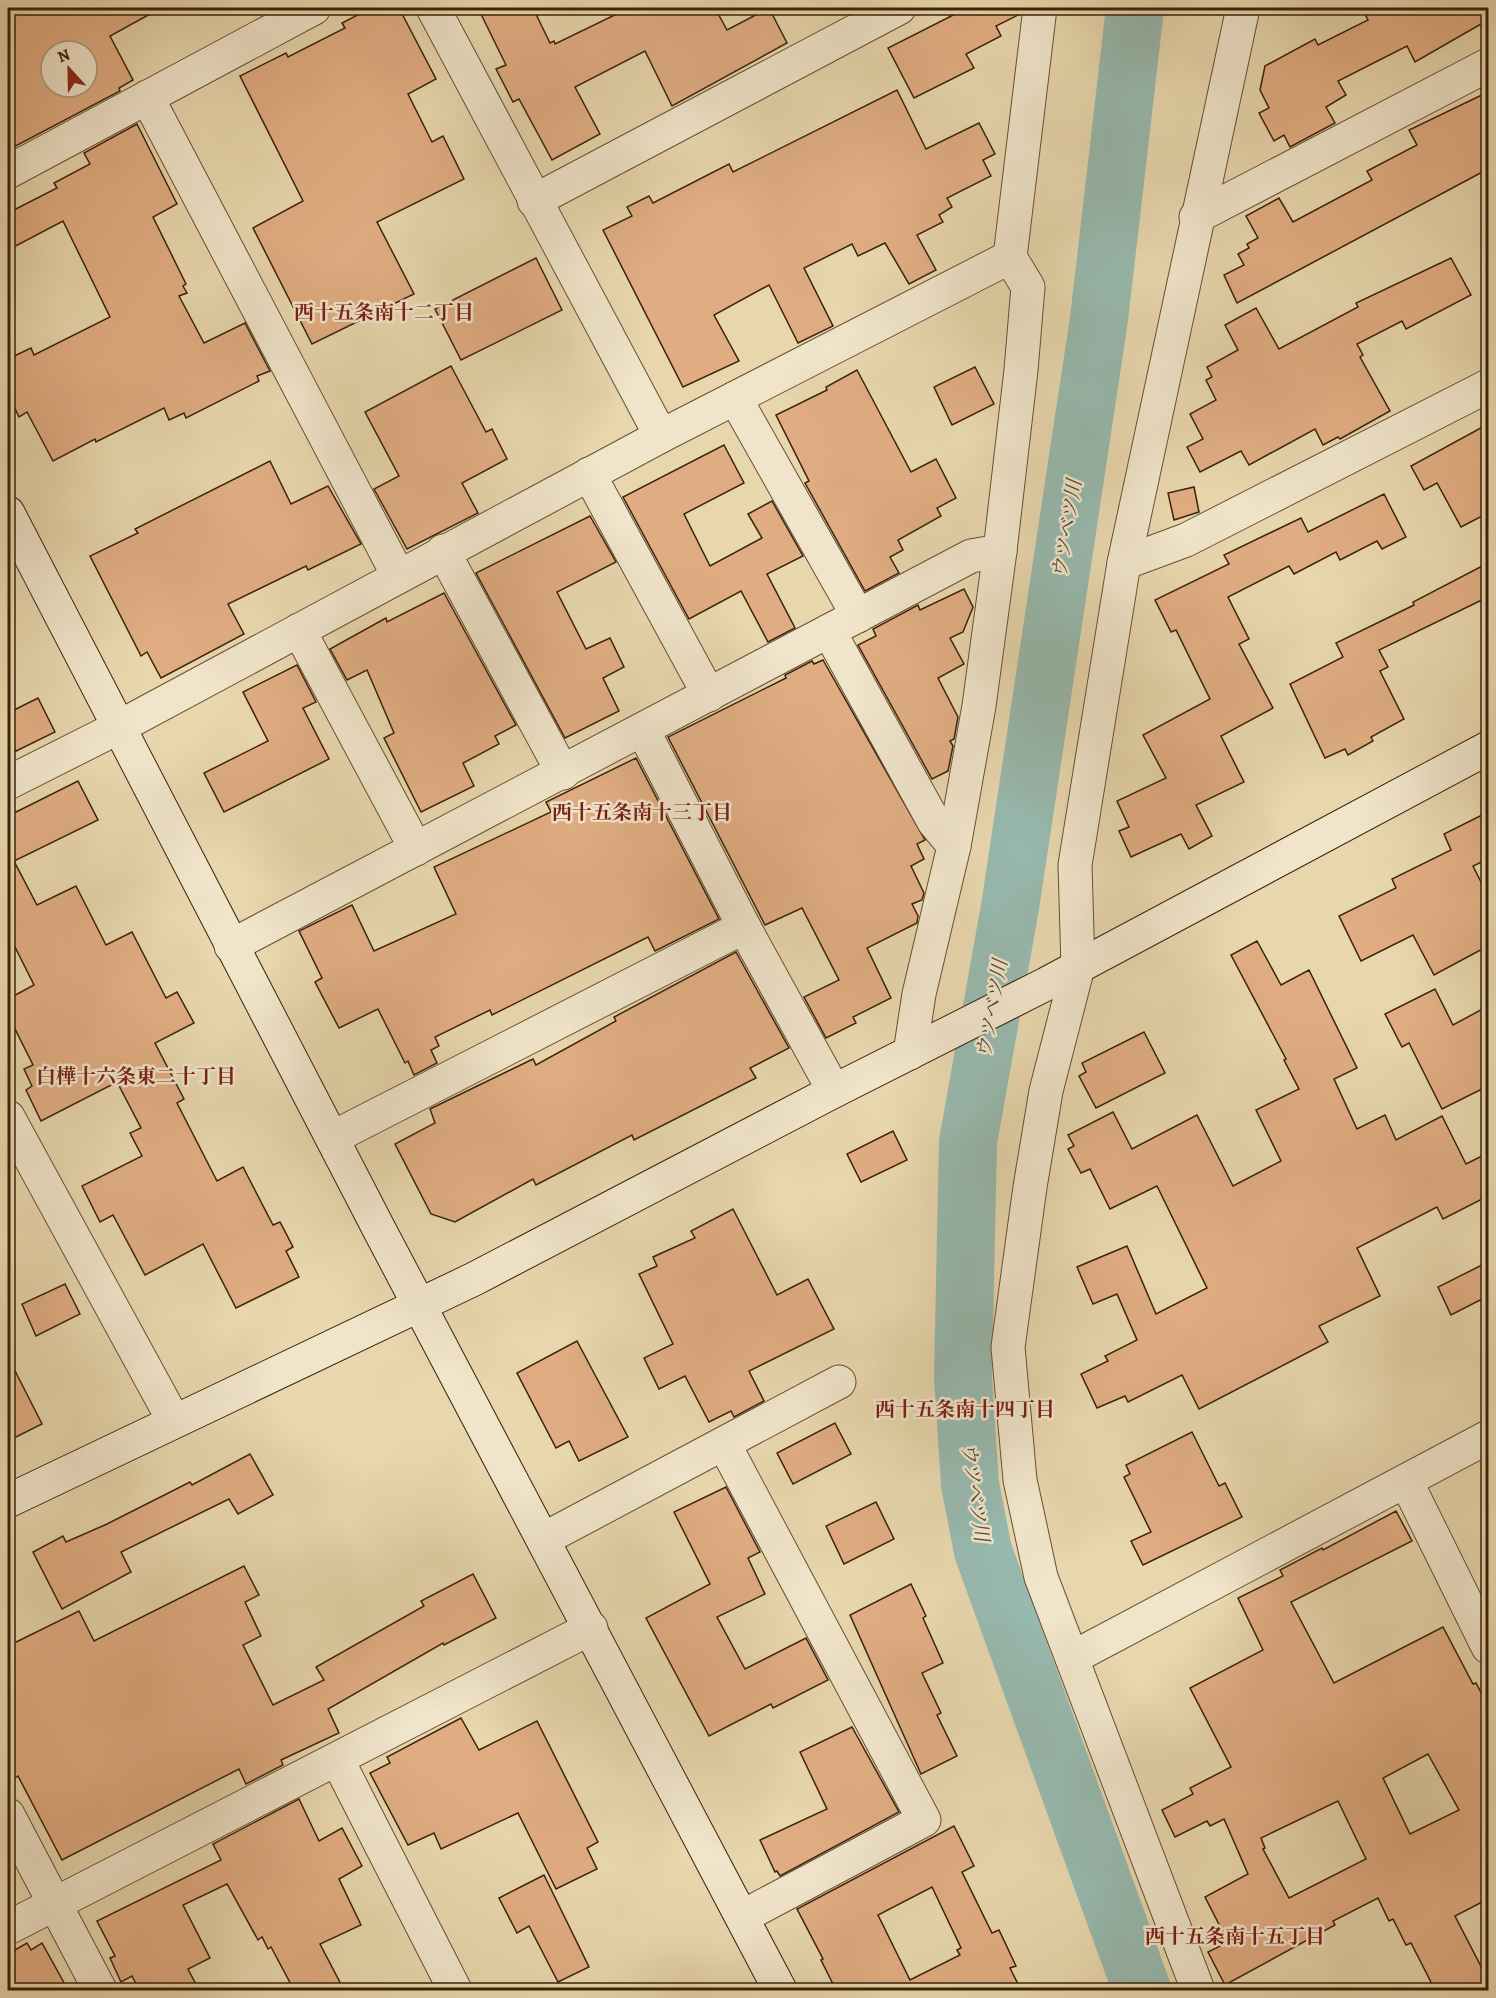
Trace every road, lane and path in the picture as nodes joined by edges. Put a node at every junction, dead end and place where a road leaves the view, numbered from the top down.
1 (314, 8) edge
2 (433, 8) edge
3 (899, 8) edge
4 (1040, 8) edge
5 (1243, 8) edge
6 (1488, 65) edge
7 (147, 97) junction
8 (8, 172) edge
9 (534, 201) junction
10 (1196, 218) junction
11 (1010, 257) junction
12 (1488, 386) edge
13 (735, 398) junction
14 (661, 436) junction
15 (589, 474) junction
16 (8, 513) edge
17 (443, 551) junction
18 (999, 551) junction
19 (1124, 563) junction
20 (398, 575) junction
21 (858, 616) junction
22 (299, 630) junction
23 (829, 631) junction
24 (709, 696) junction
25 (119, 727) junction
26 (643, 730) junction
27 (1488, 748) edge
28 (563, 773) junction
29 (8, 783) edge
30 (954, 846) junction
31 (416, 849) junction
32 (744, 927) junction
33 (231, 946) junction
34 (1078, 967) junction
35 (924, 1046) junction
36 (834, 1091) junction
37 (8, 1117) edge
38 (332, 1138) junction
39 (419, 1306) junction
40 (839, 1382) dead end
41 (174, 1421) junction
42 (1488, 1437) edge
43 (724, 1444) junction
44 (1406, 1481) junction
45 (8, 1501) edge
46 (544, 1539) junction
47 (591, 1628) junction
48 (1488, 1647) edge
49 (1072, 1658) junction
50 (337, 1759) junction
51 (8, 1815) edge
52 (55, 1903) junction
53 (742, 1917) junction
54 (8, 1928) edge
55 (100, 1990) edge
56 (455, 1990) edge
57 (780, 1990) edge
58 (1198, 1990) edge

1 - 7 street
2 - 9 street
3 - 9 street
4 - 11 street
5 - 10 street
6 - 10 street
7 - 8 street
7 - 20 street
9 - 14 street
10 - 19 street
11 - 13 street
11 - 18 street
12 - 19 street
13 - 14 street
13 - 21 street
14 - 15 street
15 - 17 street
15 - 24 street
16 - 25 street
17 - 20 street
17 - 28 street
18 - 21 street
18 - 30 street
19 - 34 street
20 - 22 street
21 - 23 street
22 - 25 street
22 - 31 street
23 - 24 street
23 - 30 street
24 - 26 street
25 - 29 street
25 - 33 street
26 - 28 street
26 - 32 street
27 - 34 street
28 - 31 street
30 - 35 street
31 - 33 street
32 - 36 street
32 - 38 street
33 - 38 street
34 - 35 street
34 - 49 street
35 - 36 street
36 - 39 street
37 - 41 street
38 - 39 street
39 - 41 street
39 - 46 street
40 - 43 street
41 - 45 street
42 - 44 street
43 - 46 street
43 - 53 street
44 - 48 street
44 - 49 street
46 - 47 street
47 - 50 street
47 - 53 street
49 - 58 street
50 - 52 street
50 - 56 street
51 - 52 street
52 - 54 street
52 - 55 street
53 - 57 street

